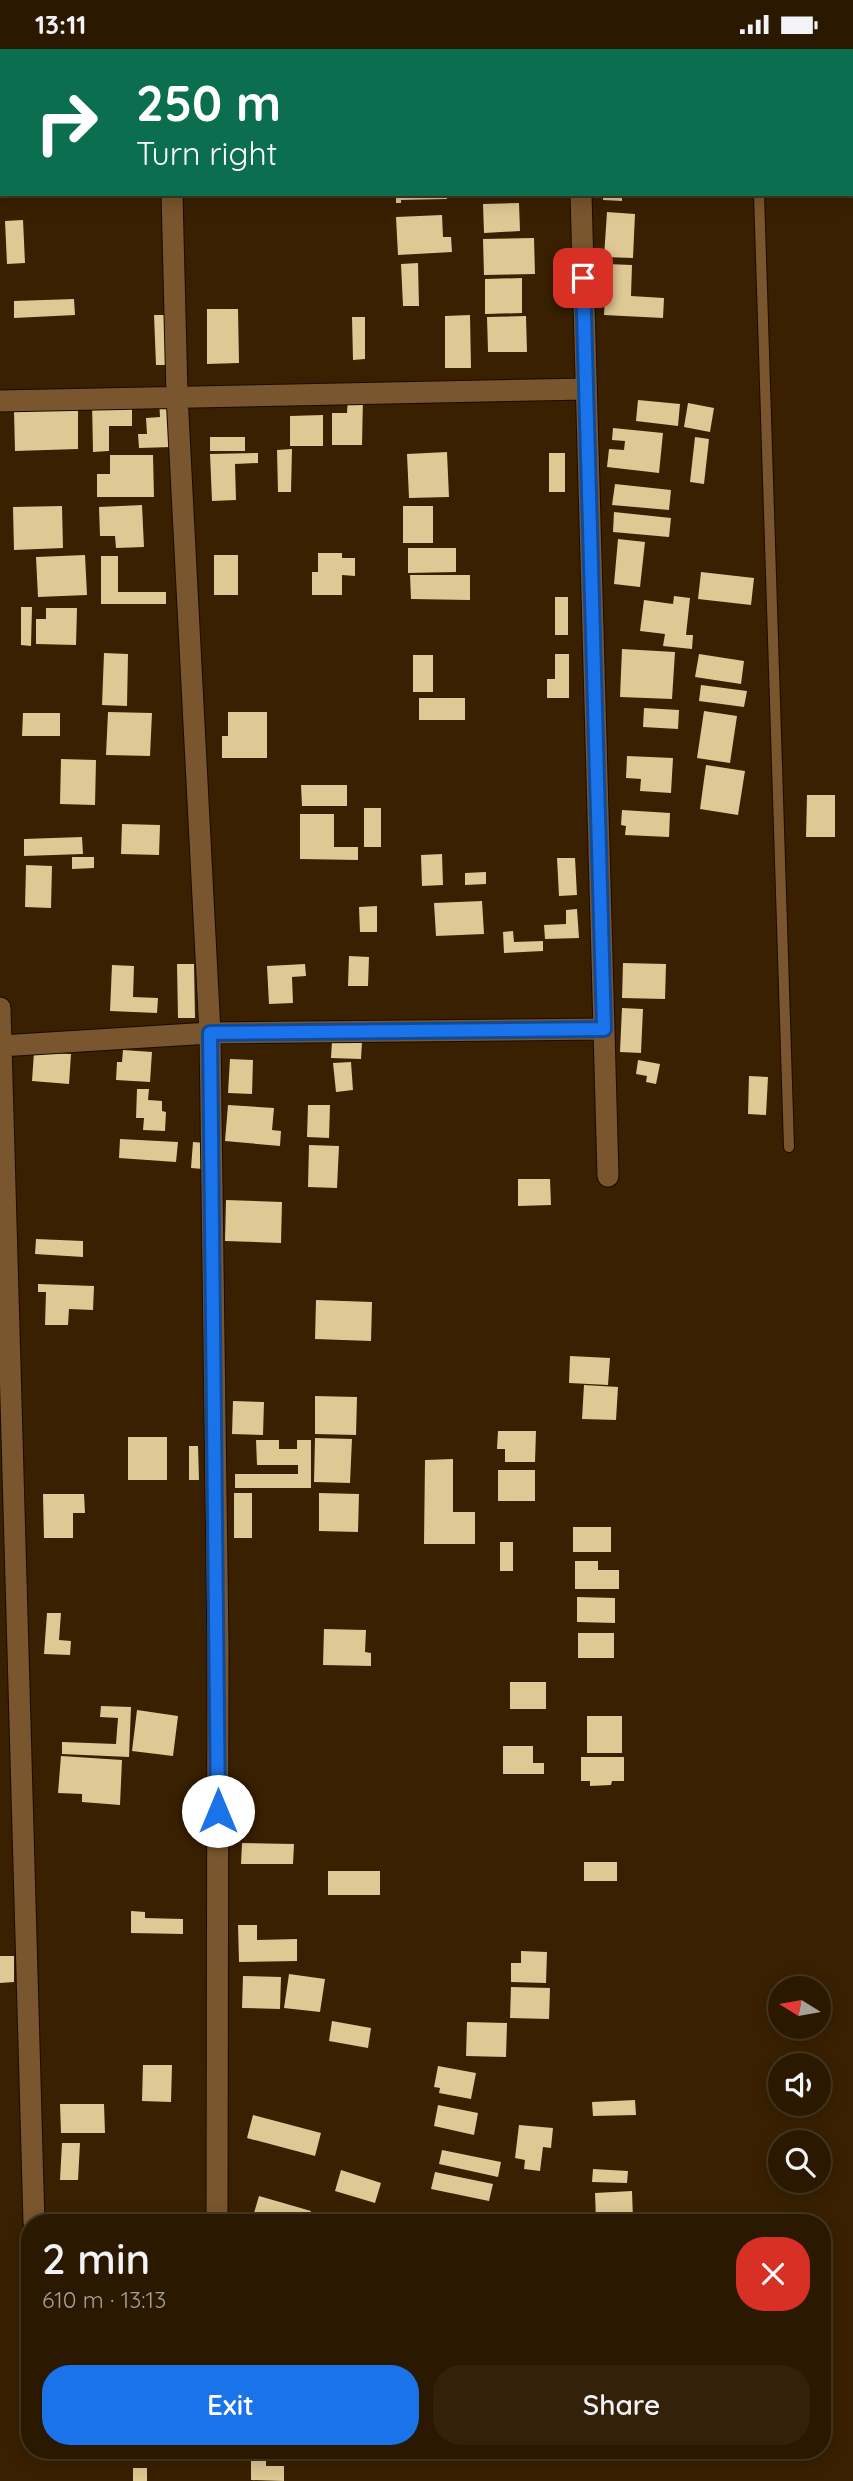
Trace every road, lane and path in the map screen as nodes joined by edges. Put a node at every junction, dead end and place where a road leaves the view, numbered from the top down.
1 (172, 196) edge
2 (581, 196) edge
3 (759, 196) edge
4 (586, 389) junction
5 (177, 395) junction
6 (0, 401) edge
7 (0, 1008) edge
8 (604, 1029) junction
9 (210, 1033) junction
10 (1, 1046) edge
11 (789, 1147) dead end
12 (608, 1176) dead end
13 (33, 2214) edge
14 (217, 2214) edge

1 - 5 street
2 - 4 street
3 - 11 lane
4 - 5 street
4 - 8 street
5 - 6 street
5 - 9 street
7 - 10 street
8 - 9 street
8 - 12 street
9 - 10 street
9 - 14 street
10 - 13 street

